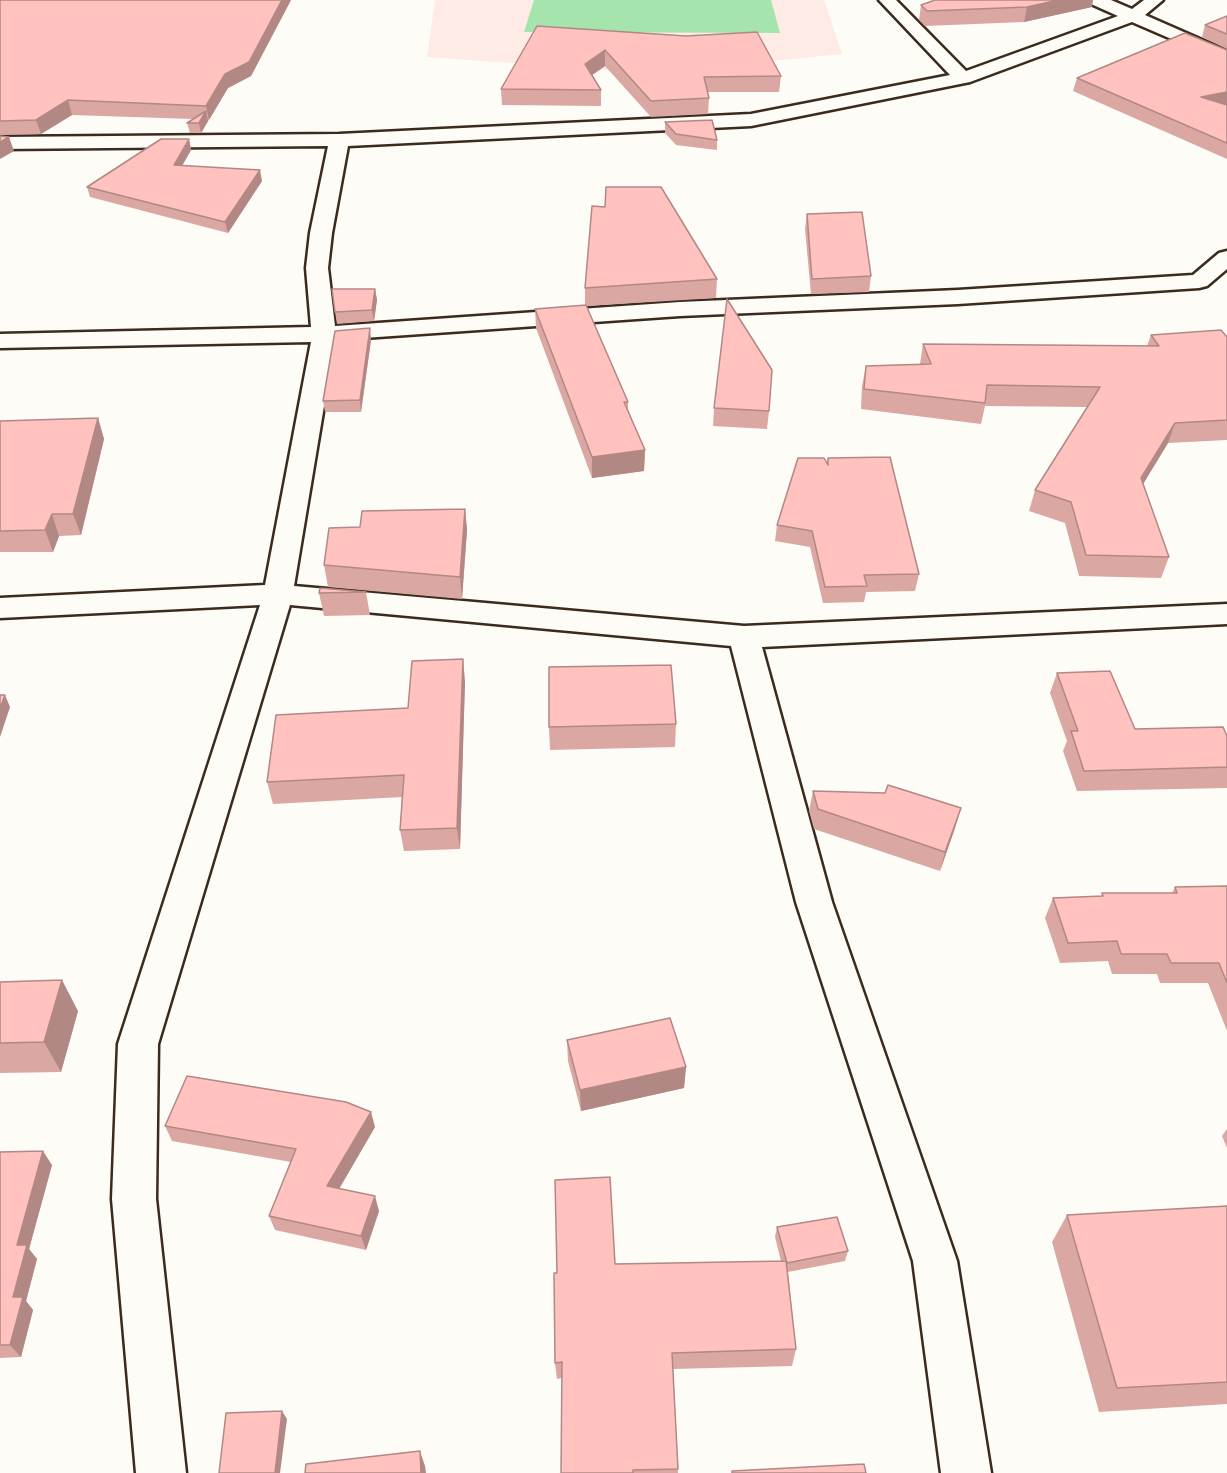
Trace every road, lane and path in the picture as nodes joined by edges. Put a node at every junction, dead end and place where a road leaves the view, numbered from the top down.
1 (887, 0) edge
2 (1097, 0) edge
3 (1155, 0) edge
4 (1133, 16) junction
5 (1227, 58) edge
6 (963, 78) junction
7 (339, 140) junction
8 (0, 143) edge
9 (1227, 258) edge
10 (324, 334) junction
11 (0, 341) edge
12 (278, 594) junction
13 (0, 608) edge
14 (1224, 619) edge
15 (744, 637) junction
16 (161, 1473) edge
17 (966, 1473) edge

1 - 6 street
2 - 4 street
3 - 4 street
4 - 5 street
4 - 6 street
6 - 7 street
7 - 8 street
7 - 10 street
9 - 10 street
10 - 11 street
10 - 12 street
12 - 13 street
12 - 15 street
12 - 16 street
14 - 15 street
15 - 17 street

